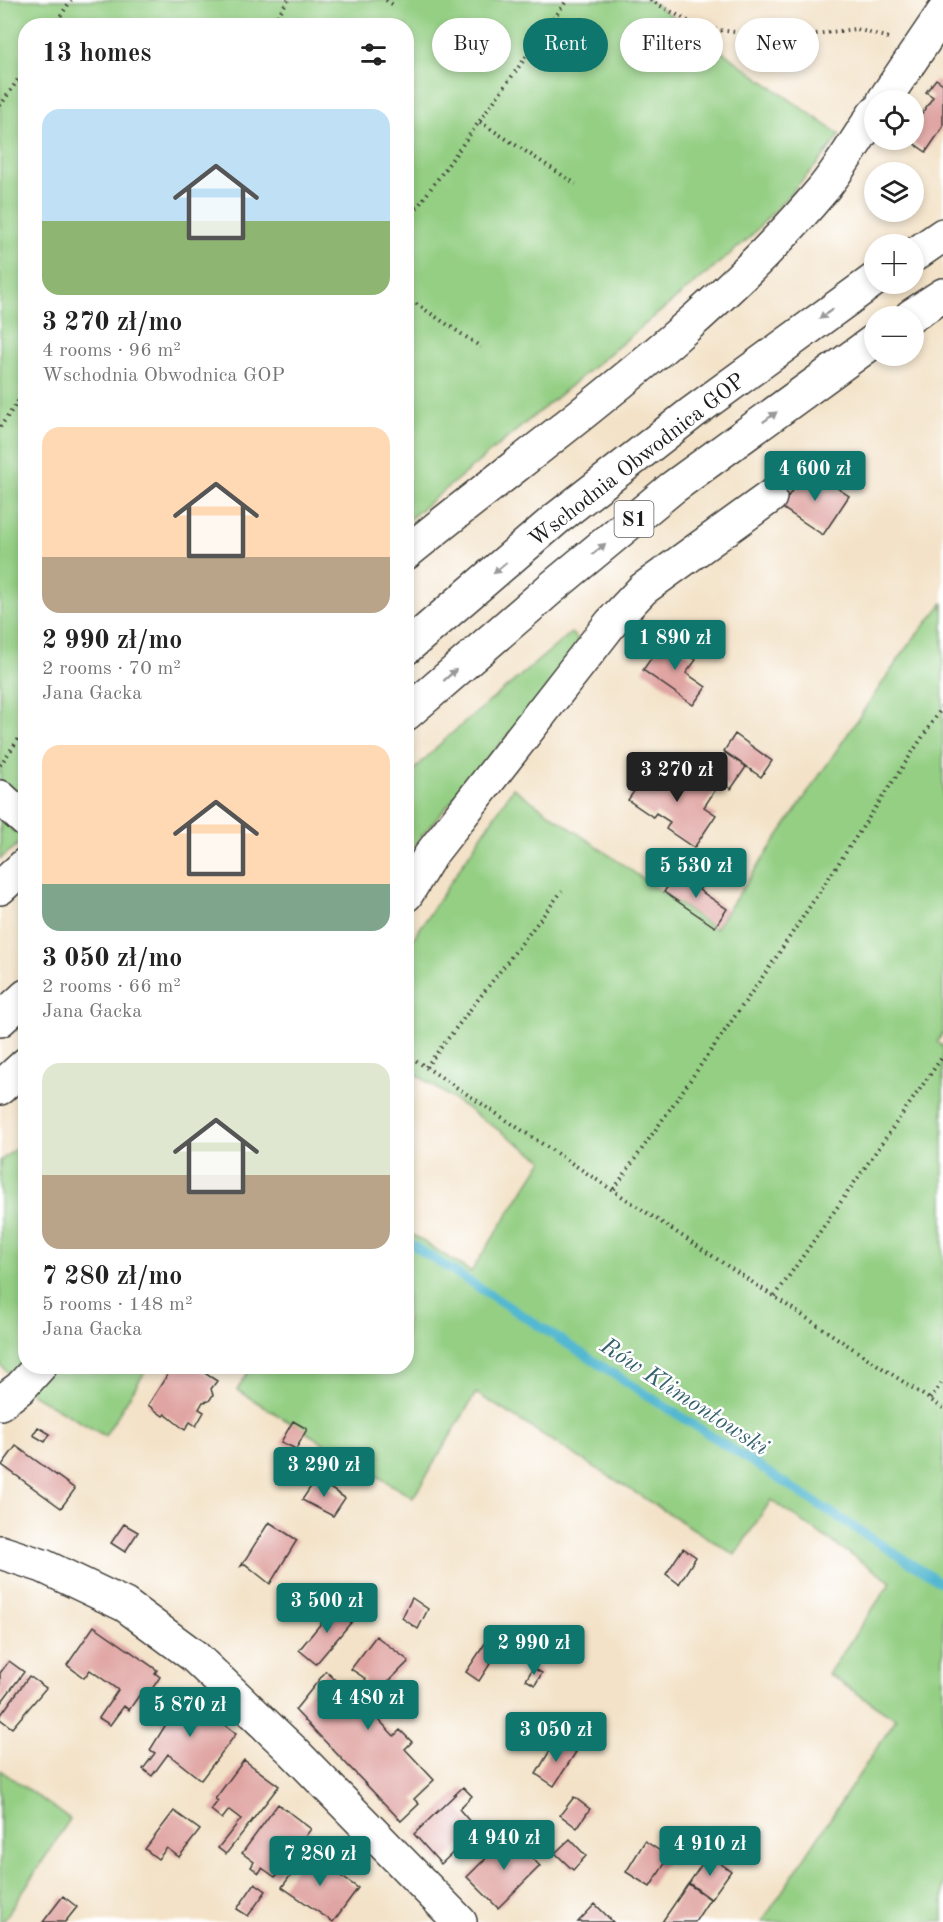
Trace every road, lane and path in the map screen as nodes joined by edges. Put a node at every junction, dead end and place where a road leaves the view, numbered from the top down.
1 (70, 0) edge
2 (288, 0) edge
3 (386, 0) edge
4 (567, 0) edge
5 (650, 0) edge
6 (396, 6) dead end
7 (943, 13) edge
8 (59, 18) edge
9 (276, 18) edge
10 (918, 52) junction
11 (18, 80) edge
12 (891, 90) edge
13 (0, 106) edge
14 (480, 122) junction
15 (864, 129) edge
16 (576, 184) dead end
17 (414, 212) edge
18 (943, 235) edge
19 (924, 248) edge
20 (864, 287) edge
21 (943, 295) edge
22 (414, 302) edge
23 (924, 307) edge
24 (481, 347) dead end
25 (864, 348) edge
26 (18, 402) edge
27 (0, 428) edge
28 (770, 497) dead end
29 (414, 547) edge
30 (414, 641) edge
31 (943, 706) edge
32 (414, 707) edge
33 (18, 740) edge
34 (0, 765) edge
35 (0, 797) edge
36 (18, 814) edge
37 (18, 871) edge
38 (414, 882) edge
39 (0, 888) edge
40 (562, 891) dead end
41 (18, 1003) edge
42 (0, 1020) edge
43 (943, 1056) edge
44 (414, 1059) edge
45 (426, 1067) junction
46 (18, 1071) edge
47 (0, 1088) edge
48 (614, 1189) junction
49 (774, 1296) junction
50 (33, 1374) edge
51 (943, 1381) edge
52 (930, 1399) junction
53 (0, 1403) edge
54 (943, 1408) edge
55 (0, 1552) edge
56 (446, 1917) edge

1 - 8 path
2 - 9 path
3 - 6 path
4 - 14 path
5 - 10 path
7 - 10 main road
10 - 12 main road
11 - 13 path
14 - 16 path
14 - 17 path
15 - 29 main road
18 - 19 main road
20 -> 30 main road, Wschodnia Obwodnica GOP / S1
21 - 23 main road
22 - 24 path
32 -> 25 main road, Wschodnia Obwodnica GOP / S1
26 - 27 path
28 - 38 main road
31 - 48 path
33 - 34 path
35 - 36 main road
37 - 39 main road
40 - 45 path
41 - 42 main road
43 - 49 path
44 - 45 path
45 - 48 path
46 - 47 main road
48 - 49 path
49 - 52 path
50 - 53 main road
51 - 52 path
52 - 54 path
55 - 56 main road

